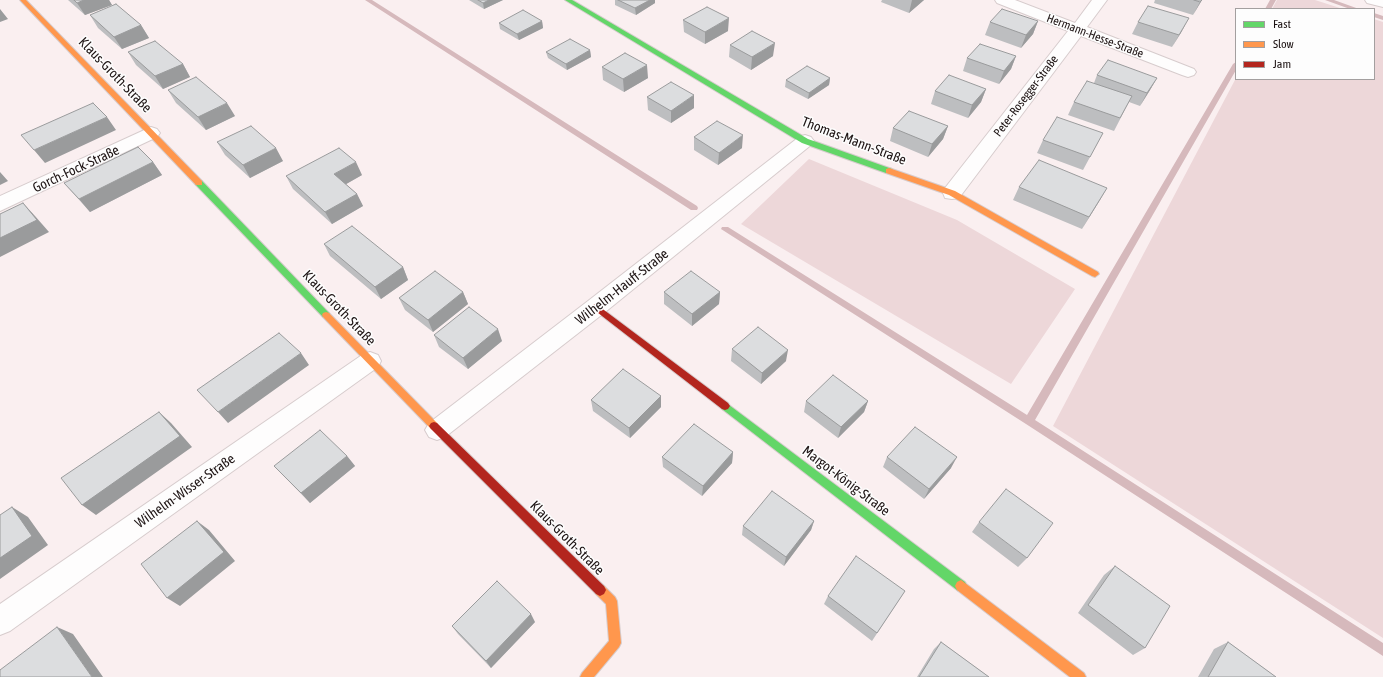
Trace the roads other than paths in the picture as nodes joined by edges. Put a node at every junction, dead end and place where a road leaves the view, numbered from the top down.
1 (23, 0) edge
2 (568, 0) edge
3 (1002, 0) edge
4 (1100, 0) edge
5 (1372, 0) edge
6 (1383, 3) edge
7 (1077, 29) junction
8 (1188, 72) dead end
9 (151, 133) junction
10 (805, 141) junction
11 (952, 193) junction
12 (0, 204) edge
13 (1095, 274) dead end
14 (596, 307) junction
15 (370, 361) junction
16 (437, 430) junction
17 (0, 621) edge
18 (586, 677) edge
19 (1080, 677) edge

1 - 9 street, Klaus-Groth-Straße
2 - 10 street, Thomas-Mann-Straße
3 - 7 street, Hermann-Hesse-Straße
4 - 7 street, Peter-Rosegger-Straße
5 - 6 street
7 - 8 street, Hermann-Hesse-Straße
7 - 11 street, Peter-Rosegger-Straße
9 - 12 street, Gorch-Fock-Straße
9 - 15 street, Klaus-Groth-Straße
10 - 11 street, Thomas-Mann-Straße
10 - 14 street, Wilhelm-Hauff-Straße
11 - 13 street, Thomas-Mann-Straße
14 - 16 street, Wilhelm-Hauff-Straße
14 - 19 street, Margot-König-Straße
15 - 16 street, Klaus-Groth-Straße
15 - 17 street, Wilhelm-Wisser-Straße
16 - 18 street, Klaus-Groth-Straße

